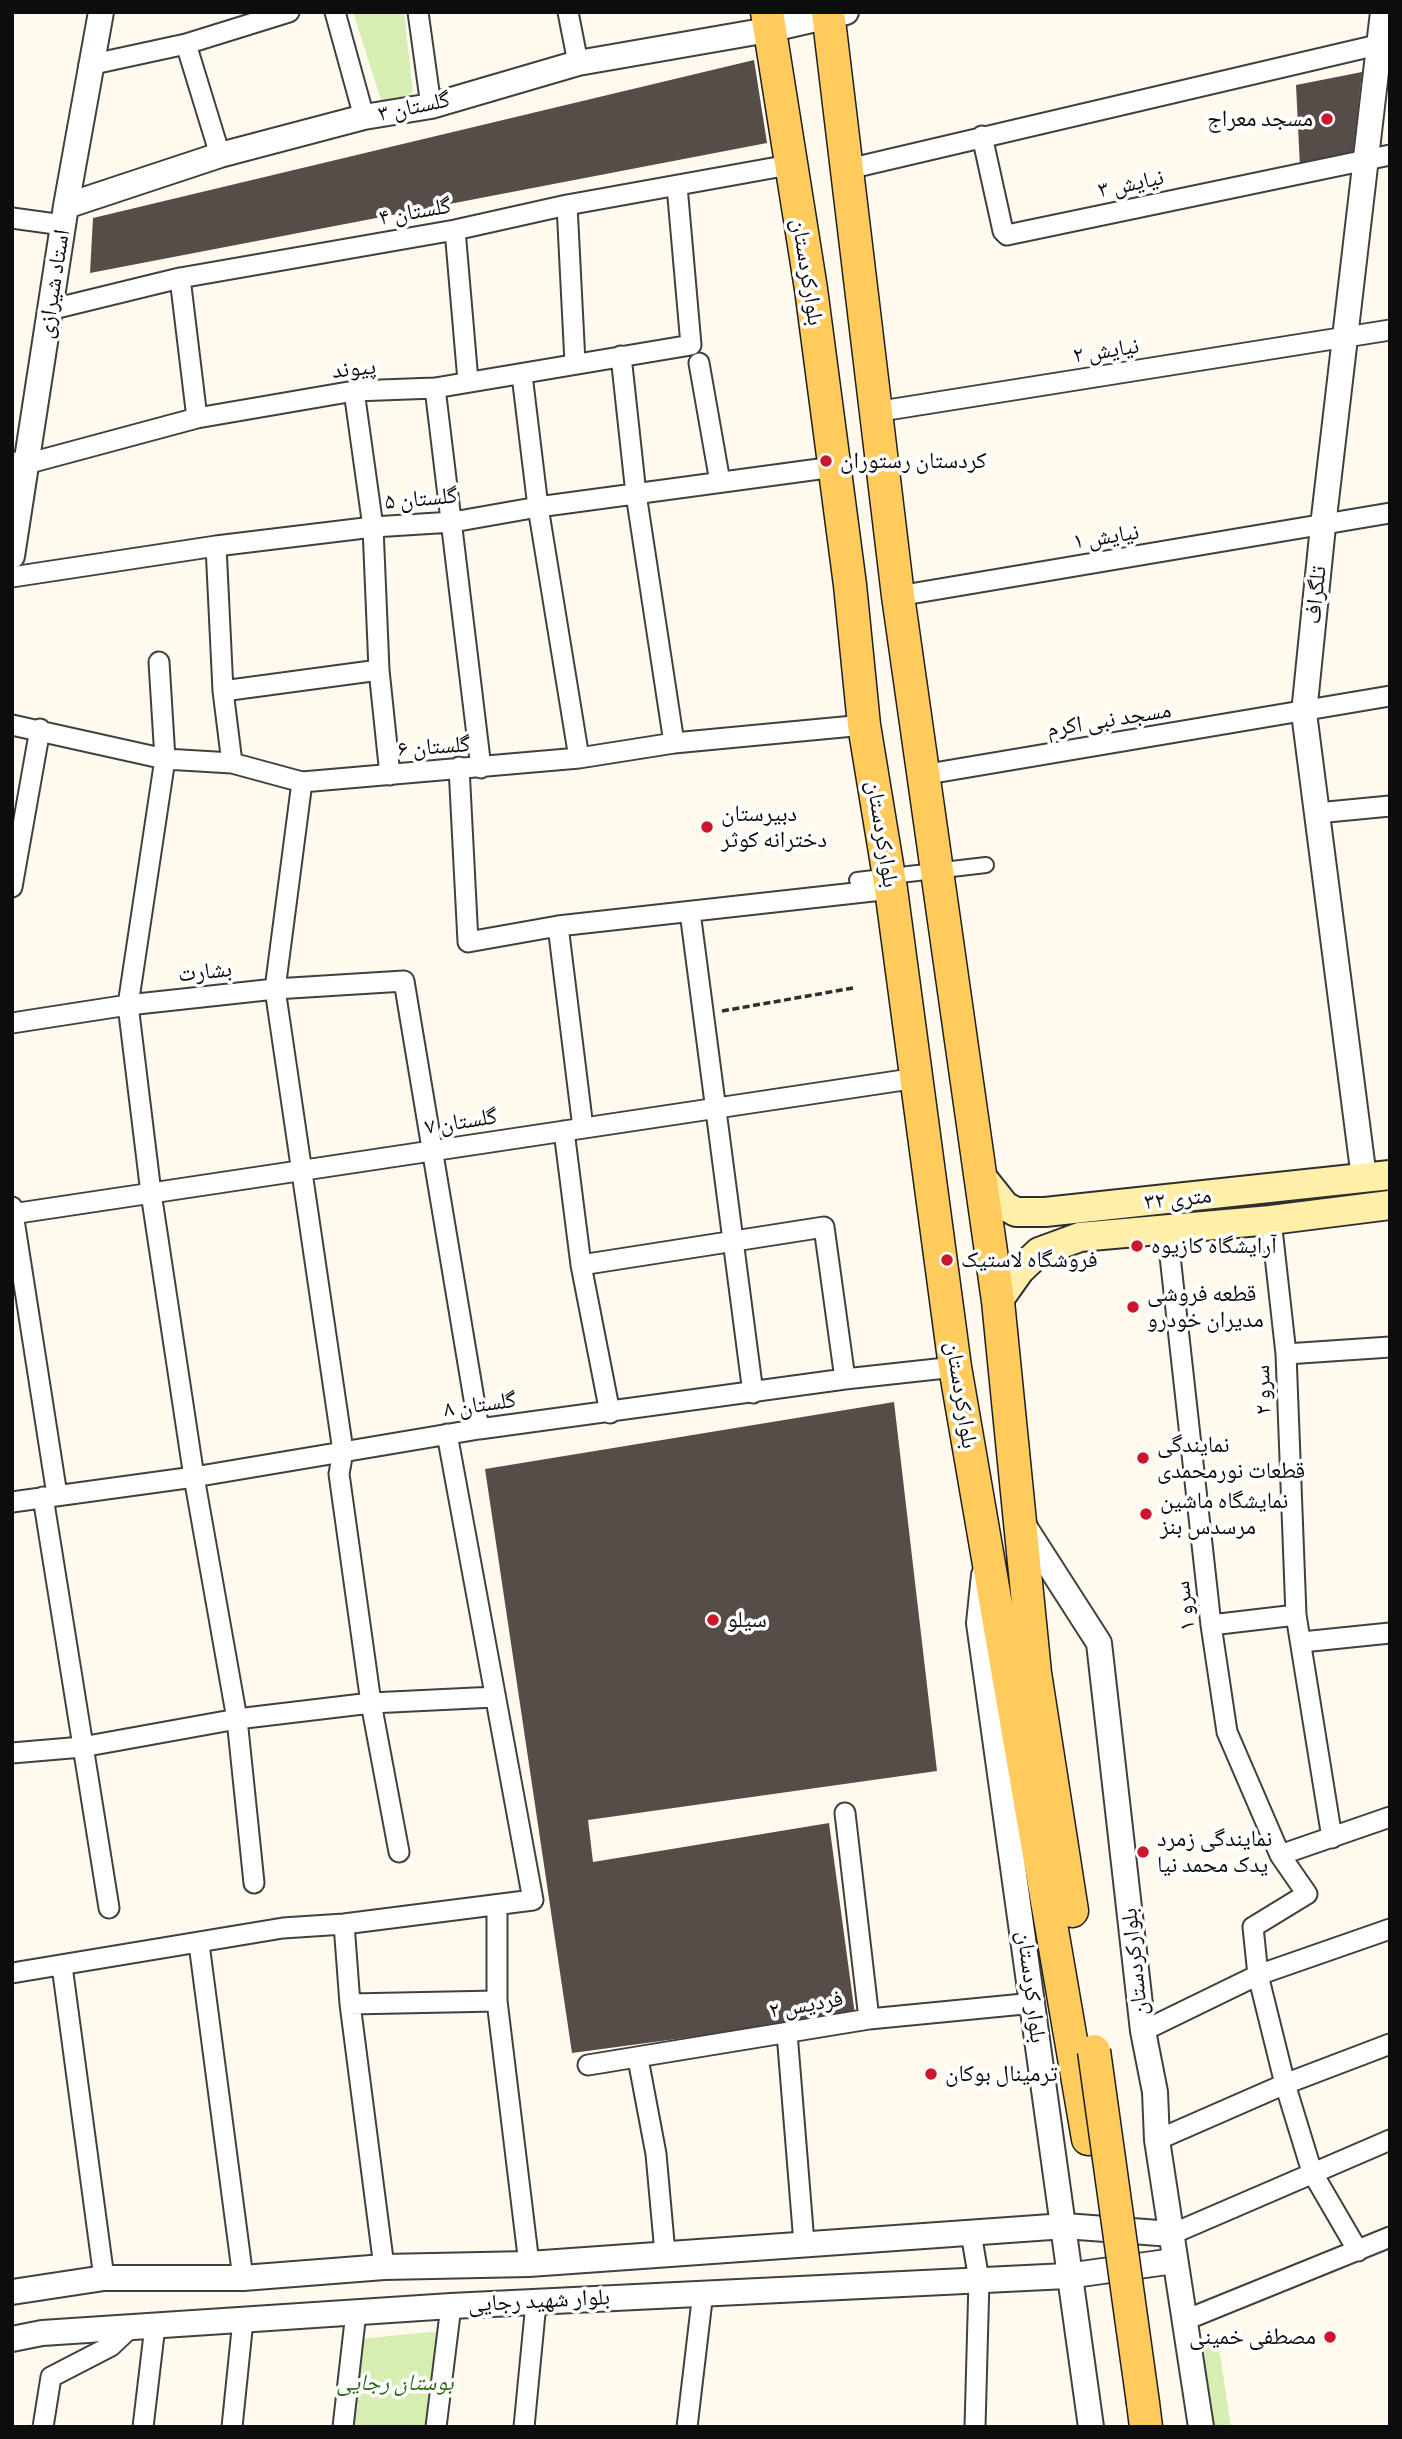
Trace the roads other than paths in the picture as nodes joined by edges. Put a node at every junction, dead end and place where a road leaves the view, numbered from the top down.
1 (101, 12) edge
2 (289, 12) edge
3 (335, 12) edge
4 (418, 12) edge
5 (568, 12) edge
6 (1383, 12) edge
7 (834, 14) edge
8 (775, 18) edge
9 (1385, 43) edge
10 (186, 44) junction
11 (578, 63) junction
12 (89, 65) junction
13 (431, 106) junction
14 (364, 117) junction
15 (982, 136) junction
16 (220, 155) junction
17 (1378, 157) edge
18 (789, 165) junction
19 (844, 170) junction
20 (677, 186) junction
21 (567, 205) junction
22 (64, 216) junction
23 (12, 218) edge
24 (455, 230) junction
25 (180, 278) junction
26 (49, 310) junction
27 (1390, 330) edge
28 (1344, 338) junction
29 (695, 354) junction
30 (621, 356) junction
31 (575, 363) junction
32 (522, 375) junction
33 (468, 381) junction
34 (436, 388) junction
35 (354, 391) junction
36 (875, 412) junction
37 (197, 418) junction
38 (19, 463) edge
39 (834, 467) junction
40 (720, 482) junction
41 (636, 494) junction
42 (538, 507) junction
43 (1390, 513) edge
44 (15, 516) edge
45 (453, 522) junction
46 (1323, 526) junction
47 (373, 527) junction
48 (216, 546) junction
49 (12, 556) edge
50 (12, 577) edge
51 (898, 596) junction
52 (159, 662) dead end
53 (379, 670) junction
54 (223, 691) junction
55 (1390, 696) edge
56 (1304, 713) junction
57 (864, 725) junction
58 (12, 726) edge
59 (40, 729) junction
60 (674, 743) junction
61 (579, 758) junction
62 (165, 759) junction
63 (232, 763) junction
64 (459, 767) junction
65 (481, 768) junction
66 (390, 775) junction
67 (922, 775) junction
68 (302, 782) junction
69 (1390, 806) edge
70 (1317, 813) junction
71 (986, 865) dead end
72 (935, 871) junction
73 (857, 880) dead end
74 (889, 883) junction
75 (12, 887) edge
76 (690, 912) junction
77 (558, 926) junction
78 (275, 989) junction
79 (128, 1005) junction
80 (12, 1023) edge
81 (917, 1078) junction
82 (716, 1109) junction
83 (574, 1130) junction
84 (432, 1151) junction
85 (303, 1171) junction
86 (981, 1176) junction
87 (1377, 1177) edge
88 (151, 1194) junction
89 (1390, 1205) edge
90 (12, 1208) edge
91 (13, 1214) edge
92 (1271, 1220) junction
93 (1167, 1229) junction
94 (732, 1241) junction
95 (581, 1265) junction
96 (998, 1301) junction
97 (1390, 1347) edge
98 (1286, 1354) junction
99 (955, 1367) junction
100 (845, 1378) junction
101 (753, 1393) junction
102 (610, 1413) junction
103 (479, 1429) junction
104 (447, 1434) junction
105 (343, 1451) junction
106 (194, 1477) junction
107 (50, 1496) junction
108 (12, 1502) edge
109 (1019, 1518) junction
110 (986, 1546) junction
111 (1296, 1615) junction
112 (1211, 1625) junction
113 (1390, 1633) edge
114 (1302, 1642) junction
115 (495, 1697) junction
116 (371, 1703) junction
117 (237, 1719) junction
118 (82, 1747) junction
119 (12, 1753) edge
120 (845, 1813) dead end
121 (1390, 1817) edge
122 (1332, 1838) junction
123 (399, 1852) dead end
124 (1280, 1855) junction
125 (254, 1883) dead end
126 (497, 1905) junction
127 (109, 1908) dead end
128 (344, 1924) junction
129 (1390, 1929) edge
130 (199, 1944) junction
131 (62, 1966) junction
132 (12, 1973) edge
133 (1258, 1975) junction
134 (497, 2001) junction
135 (1034, 2003) junction
136 (350, 2004) junction
137 (869, 2019) junction
138 (1143, 2031) junction
139 (787, 2033) junction
140 (1390, 2044) edge
141 (638, 2059) junction
142 (587, 2065) dead end
143 (1285, 2084) junction
144 (1157, 2140) junction
145 (1390, 2140) edge
146 (1312, 2172) junction
147 (1065, 2226) junction
148 (971, 2233) junction
149 (1172, 2234) junction
150 (1390, 2237) edge
151 (804, 2243) junction
152 (1357, 2251) junction
153 (665, 2253) junction
154 (1174, 2261) junction
155 (529, 2264) junction
156 (384, 2267) junction
157 (1068, 2276) junction
158 (104, 2278) junction
159 (243, 2278) junction
160 (979, 2280) junction
161 (12, 2292) edge
162 (703, 2292) junction
163 (536, 2303) junction
164 (451, 2306) junction
165 (356, 2312) junction
166 (243, 2320) junction
167 (1183, 2321) junction
168 (155, 2326) junction
169 (130, 2328) junction
170 (12, 2339) edge
171 (1134, 2417) edge
172 (43, 2427) edge
173 (143, 2427) edge
174 (232, 2427) edge
175 (343, 2427) edge
176 (436, 2427) edge
177 (524, 2427) edge
178 (687, 2427) edge
179 (975, 2427) edge
180 (1091, 2427) edge
181 (1201, 2427) edge

1 - 12 street, استاد شیرازی
2 - 10 street
3 - 14 street
4 - 13 street
5 - 11 street
6 - 9 street, تلگراف
7 - 8 street, گلستان ۳
7 - 19 main road, بلوارکردستان
8 - 11 street, گلستان ۳
8 - 18 main road, بلوارکردستان
9 - 15 street
9 - 17 street, تلگراف
10 - 12 street
10 - 16 street
11 - 13 street, گلستان ۳
12 - 22 street, استاد شیرازی
13 - 14 street, گلستان ۳
14 - 16 street, گلستان ۳
15 - 17 street, نیایش ۳
15 - 19 street
16 - 22 street, گلستان ۳
17 - 28 street, تلگراف
18 - 20 street, گلستان ۴
18 - 39 main road, بلوارکردستان
19 - 36 main road, بلوارکردستان
20 - 21 street, گلستان ۴
20 - 29 street
21 - 24 street, گلستان ۴
21 - 31 street
22 - 23 street
22 - 26 street, استاد شیرازی
24 - 25 street, گلستان ۴
24 - 33 street
25 - 26 street, گلستان ۴
25 - 37 street
26 - 38 street, استاد شیرازی
27 - 28 street, نیایش ۲
28 - 36 street, نیایش ۲
28 - 46 street, تلگراف
29 - 30 street, پیوند
29 - 40 street
30 - 31 street, پیوند
30 - 41 street
31 - 32 street, پیوند
32 - 33 street, پیوند
32 - 42 street
33 - 34 street, پیوند
34 - 35 street, پیوند
34 - 45 street
35 - 37 street, پیوند
35 - 47 street
36 - 51 main road, بلوارکردستان
37 - 38 street, پیوند
38 - 44 street, استاد شیرازی
39 - 40 street, گلستان ۵
39 - 57 main road, بلوارکردستان
40 - 41 street, گلستان ۵
41 - 42 street, گلستان ۵
41 - 60 street
42 - 45 street, گلستان ۵
42 - 61 street
43 - 46 street, نیایش ۱
44 - 49 street, استاد شیرازی
45 - 47 street, گلستان ۵
45 - 65 street
46 - 51 street, نیایش ۱
46 - 56 street, تلگراف
47 - 48 street, گلستان ۵
47 - 53 street
48 - 50 street, گلستان ۵
48 - 54 street
51 - 67 main road, بلوارکردستان
52 - 62 street
53 - 54 street
53 - 66 street
54 - 63 street
55 - 56 street, مسجد نبی اکرم
56 - 67 street, مسجد نبی اکرم
56 - 70 street, تلگراف
57 - 60 street, گلستان ۶
57 - 74 main road, بلوارکردستان
58 - 59 street, گلستان ۶
59 - 62 street, گلستان ۶
59 - 75 street
60 - 61 street, گلستان ۶
61 - 65 street, گلستان ۶
62 - 63 street, گلستان ۶
62 - 79 street
63 - 68 street, گلستان ۶
64 - 65 street, گلستان ۶
64 - 66 street, گلستان ۶
64 - 77 street
66 - 68 street, گلستان ۶
67 - 72 main road, بلوارکردستان
68 - 78 street
69 - 70 street
70 - 87 street, تلگراف
71 - 72 street
72 - 74 street
72 - 86 main road, بلوارکردستان
73 - 74 street
74 - 76 street
74 - 81 main road, بلوارکردستان
76 - 77 street
76 - 82 street
77 - 83 street
78 - 79 street, بشارت
78 - 84 street, بشارت
78 - 85 street
79 - 80 street, بشارت
79 - 88 street
81 - 82 street, گلستان ۷
81 - 99 main road, بلوارکردستان
82 - 83 street, گلستان ۷
82 - 94 street
83 - 84 street, گلستان ۷
83 - 95 street
84 - 85 street, گلستان ۷
84 - 103 street
85 - 88 street, گلستان ۷
85 - 105 street
86 - 87 main road, ۳۲ متری
86 - 96 main road, بلوارکردستان
88 - 91 street, گلستان ۷
88 - 106 street
89 - 92 main road, ۳۲ متری
90 - 91 street
91 - 107 street
92 - 93 main road, ۳۲ متری
92 - 98 street, سرو ۲
93 - 96 main road, ۳۲ متری
93 - 112 street, سرو ۱
94 - 95 street
94 - 100 street
94 - 101 street
95 - 102 street
96 - 109 main road, بلوارکردستان
97 - 98 street
98 - 111 street, سرو ۲
99 - 100 street, گلستان ۸
99 - 110 main road, بلوارکردستان
100 - 101 street, گلستان ۸
101 - 102 street, گلستان ۸
102 - 103 street, گلستان ۸
103 - 104 street, گلستان ۸
104 - 105 street, گلستان ۸
104 - 115 street
105 - 106 street, گلستان ۸
105 - 116 street
106 - 107 street, گلستان ۸
106 - 117 street
107 - 108 street, گلستان ۸
107 - 118 street
109 - 138 street, بلوارکردستان
109 - 171 main road, بلوارکردستان, bridge
110 - 135 street, بلوار کردستان
110 - 171 main road, بلوارکردستان
111 - 112 street
111 - 114 street, سرو ۲
112 - 124 street, سرو ۱
113 - 114 street
114 - 122 street, سرو ۲
115 - 116 street
115 - 126 street
116 - 117 street
116 - 123 street
117 - 118 street
117 - 125 street
118 - 119 street
118 - 127 street
120 - 137 street
121 - 122 street
122 - 124 street
124 - 133 street, سرو ۱
126 - 128 street
126 - 134 street
128 - 130 street
128 - 136 street
129 - 133 street
130 - 131 street
130 - 159 street
131 - 132 street
131 - 158 street
133 - 138 street
133 - 143 street
134 - 136 street
134 - 155 street
135 - 137 street, فردیس ۲
135 - 147 street, بلوار کردستان
136 - 156 street
137 - 139 street, فردیس ۲
138 - 144 street, بلوارکردستان
139 - 141 street, فردیس ۲
139 - 151 street
140 - 143 street
141 - 142 street, فردیس ۲
141 - 153 street
143 - 144 street
143 - 146 street
144 - 149 street, بلوارکردستان
145 - 146 street
146 - 149 street
146 - 152 street
147 - 148 street, بلوار شهید رجایی
147 - 149 street, بلوار شهید رجایی
147 - 157 street, بلوار کردستان
148 - 151 street, بلوار شهید رجایی
148 - 160 street
149 - 154 street, بلوارکردستان
150 - 152 street
151 - 153 street, بلوار شهید رجایی
152 - 167 street
153 - 155 street, بلوار شهید رجایی
154 - 157 street, بلوار شهید رجایی
154 - 167 street, بلوارکردستان
155 - 156 street, بلوار شهید رجایی
156 - 159 street, بلوار شهید رجایی
157 - 160 street, بلوار شهید رجایی
157 - 180 street, بلوار کردستان
158 - 159 street, بلوار شهید رجایی
158 - 161 street, بلوار شهید رجایی
160 - 162 street, بلوار شهید رجایی
160 - 179 street
162 - 163 street, بلوار شهید رجایی
162 - 178 street
163 - 164 street, بلوار شهید رجایی
163 - 177 street
164 - 165 street, بلوار شهید رجایی
164 - 176 street
165 - 166 street, بلوار شهید رجایی
165 - 175 street
166 - 168 street, بلوار شهید رجایی
166 - 174 street
167 - 181 street, بلوارکردستان
168 - 169 street, بلوار شهید رجایی
168 - 173 street
169 - 170 street, بلوار شهید رجایی
169 - 172 street

